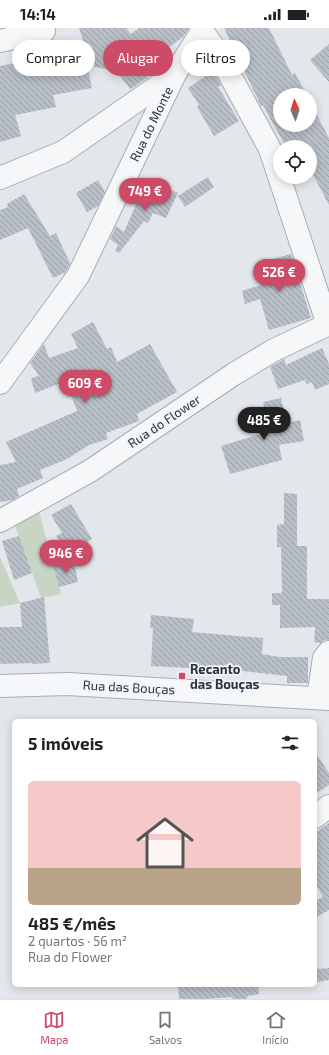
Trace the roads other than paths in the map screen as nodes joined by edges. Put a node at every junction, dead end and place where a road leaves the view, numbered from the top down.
1 (202, 30) edge
2 (44, 31) dead end
3 (0, 41) edge
4 (175, 74) junction
5 (0, 178) edge
6 (329, 325) edge
7 (0, 383) edge
8 (0, 521) edge
9 (329, 652) edge
10 (0, 686) edge
11 (324, 698) edge
12 (329, 806) edge
13 (317, 815) edge

1 - 4 street, Rua do Monte
1 - 6 street
2 - 3 street
4 - 5 street
4 - 7 street, Rua do Monte
6 - 8 street, Rua do Flower
9 - 11 street
10 - 11 street, Rua das Bouças
12 - 13 street

